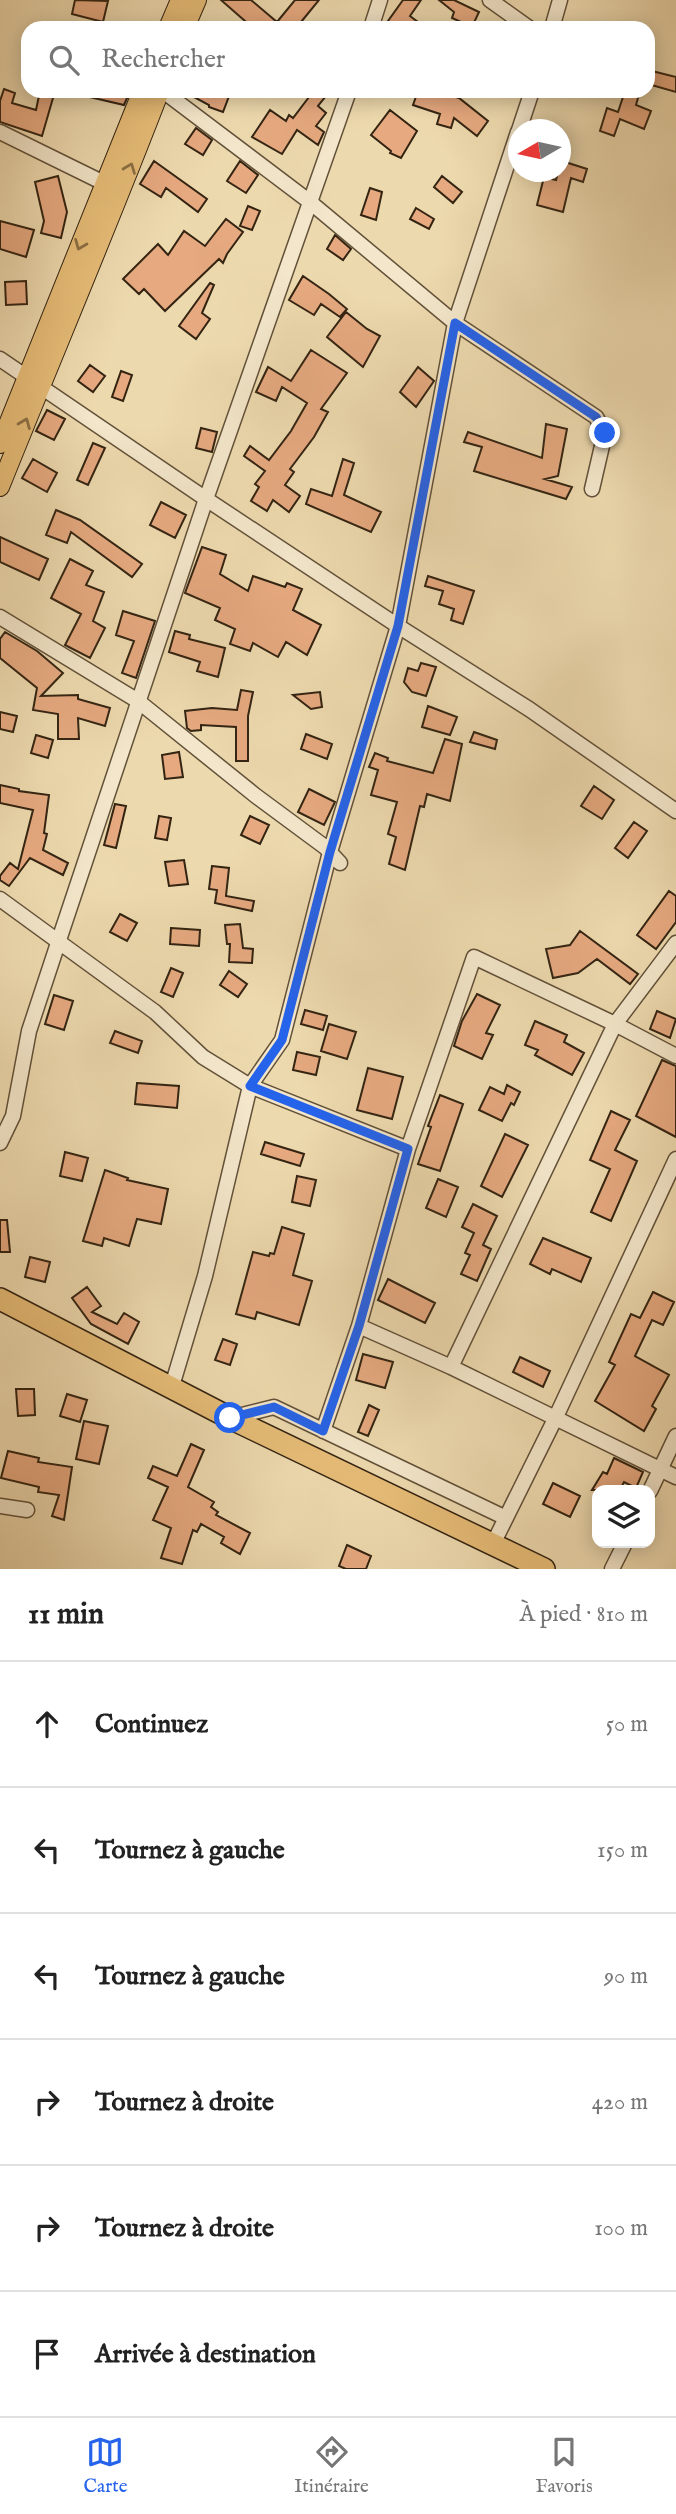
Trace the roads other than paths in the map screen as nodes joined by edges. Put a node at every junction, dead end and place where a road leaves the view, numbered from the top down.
1 (380, 0) edge
2 (490, 0) edge
3 (560, 0) edge
4 (191, 1) edge
5 (174, 21) edge
6 (187, 21) edge
7 (373, 21) edge
8 (519, 21) edge
9 (554, 21) edge
10 (140, 98) edge
11 (158, 98) edge
12 (170, 98) edge
13 (347, 98) edge
14 (530, 98) edge
15 (523, 119) edge
16 (0, 132) edge
17 (508, 164) edge
18 (113, 188) junction
19 (310, 202) junction
20 (455, 323) junction
21 (0, 359) edge
22 (33, 383) junction
23 (0, 444) edge
24 (0, 487) edge
25 (592, 489) dead end
26 (206, 499) junction
27 (0, 617) edge
28 (398, 626) junction
29 (138, 701) junction
30 (676, 811) edge
31 (335, 858) junction
32 (0, 899) edge
33 (59, 940) junction
34 (676, 943) edge
35 (615, 1024) junction
36 (676, 1056) edge
37 (250, 1086) junction
38 (0, 1143) edge
39 (408, 1149) junction
40 (676, 1159) edge
41 (0, 1299) edge
42 (359, 1326) junction
43 (450, 1367) junction
44 (172, 1386) junction
45 (230, 1418) junction
46 (555, 1419) junction
47 (323, 1431) junction
48 (676, 1436) edge
49 (660, 1470) junction
50 (676, 1477) edge
51 (653, 1485) edge
52 (0, 1506) edge
53 (27, 1510) dead end
54 (506, 1518) junction
55 (493, 1544) junction
56 (622, 1548) edge
57 (544, 1569) edge
58 (612, 1569) edge

1 - 7 street
2 - 8 street
3 - 9 street
4 - 5 main road
4 - 6 main road
10 - 18 main road
18 -> 11 main road
12 - 19 street
13 - 19 street
14 - 15 street
16 - 18 street
17 - 20 street
18 - 22 main road
19 - 20 street
19 - 26 street
20 - 25 street
20 - 28 street
21 - 22 street
22 - 23 main road
24 -> 22 main road
22 - 26 street
26 - 28 street
26 - 29 street
27 - 29 street
28 - 30 street
28 - 31 street
29 - 31 street
29 - 33 street
31 - 37 street
32 - 33 street
33 - 37 street
33 - 38 street
34 - 35 street
35 - 36 street
35 - 39 street
35 - 43 street
37 - 39 street
37 - 44 street
39 - 42 street
40 - 46 street
41 - 44 highway
42 - 43 street
42 - 47 street
43 - 46 street
44 - 45 highway
45 - 47 street
45 - 55 highway
46 - 49 street
46 - 54 street
47 - 54 street
48 - 49 street
49 - 50 street
49 - 51 street
52 - 53 street
54 - 55 street
55 - 57 highway
56 - 58 street

